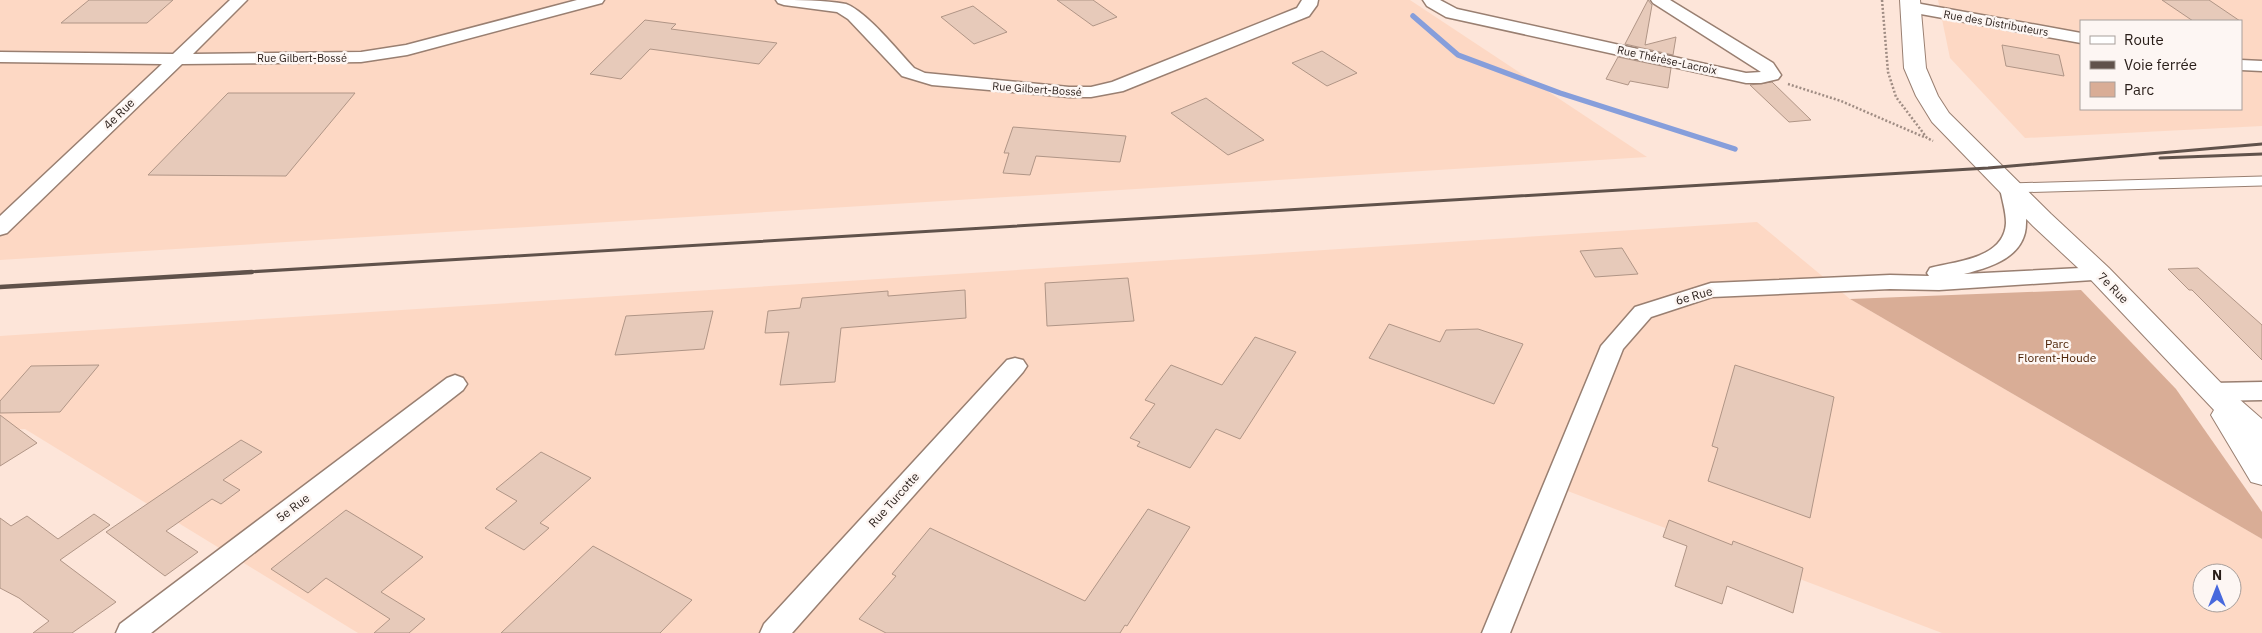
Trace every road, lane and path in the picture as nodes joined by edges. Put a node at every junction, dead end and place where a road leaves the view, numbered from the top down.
1 (239, 0) edge
2 (596, 0) edge
3 (784, 0) edge
4 (1431, 0) edge
5 (1659, 0) edge
6 (1910, 4) edge
7 (1306, 6) edge
8 (2080, 38) edge
9 (0, 56) edge
10 (177, 58) junction
11 (2242, 65) edge
12 (2262, 66) edge
13 (1761, 78) junction
14 (1929, 139) dead end
15 (2262, 181) edge
16 (2010, 188) junction
17 (0, 228) edge
18 (2100, 274) junction
19 (1890, 282) junction
20 (1015, 366) dead end
21 (456, 384) dead end
22 (2262, 391) edge
23 (2212, 392) junction
24 (2262, 437) edge
25 (2262, 473) edge
26 (130, 633) edge
27 (774, 633) edge
28 (1496, 633) edge

1 - 10 street, 4e Rue
2 - 10 street, Rue Gilbert-Bossé
3 - 7 street, Rue Gilbert-Bossé
4 - 13 street, Rue Thérèse-Lacroix
5 - 13 street
6 - 8 street, Rue des Distributeurs
6 - 16 main road, 7e Rue
9 - 10 street, Rue Gilbert-Bossé
10 - 17 street, 4e Rue
11 - 12 street
13 - 14 path
15 - 16 lane
16 - 18 main road, 7e Rue
16 - 19 street
18 - 19 street, 6e Rue
18 - 23 main road, 7e Rue
19 - 28 street, 6e Rue
20 - 27 street, Rue Turcotte
21 - 26 street, 5e Rue
22 - 23 street
23 - 24 main road, 7e Rue
23 - 25 main road, 7e Rue

